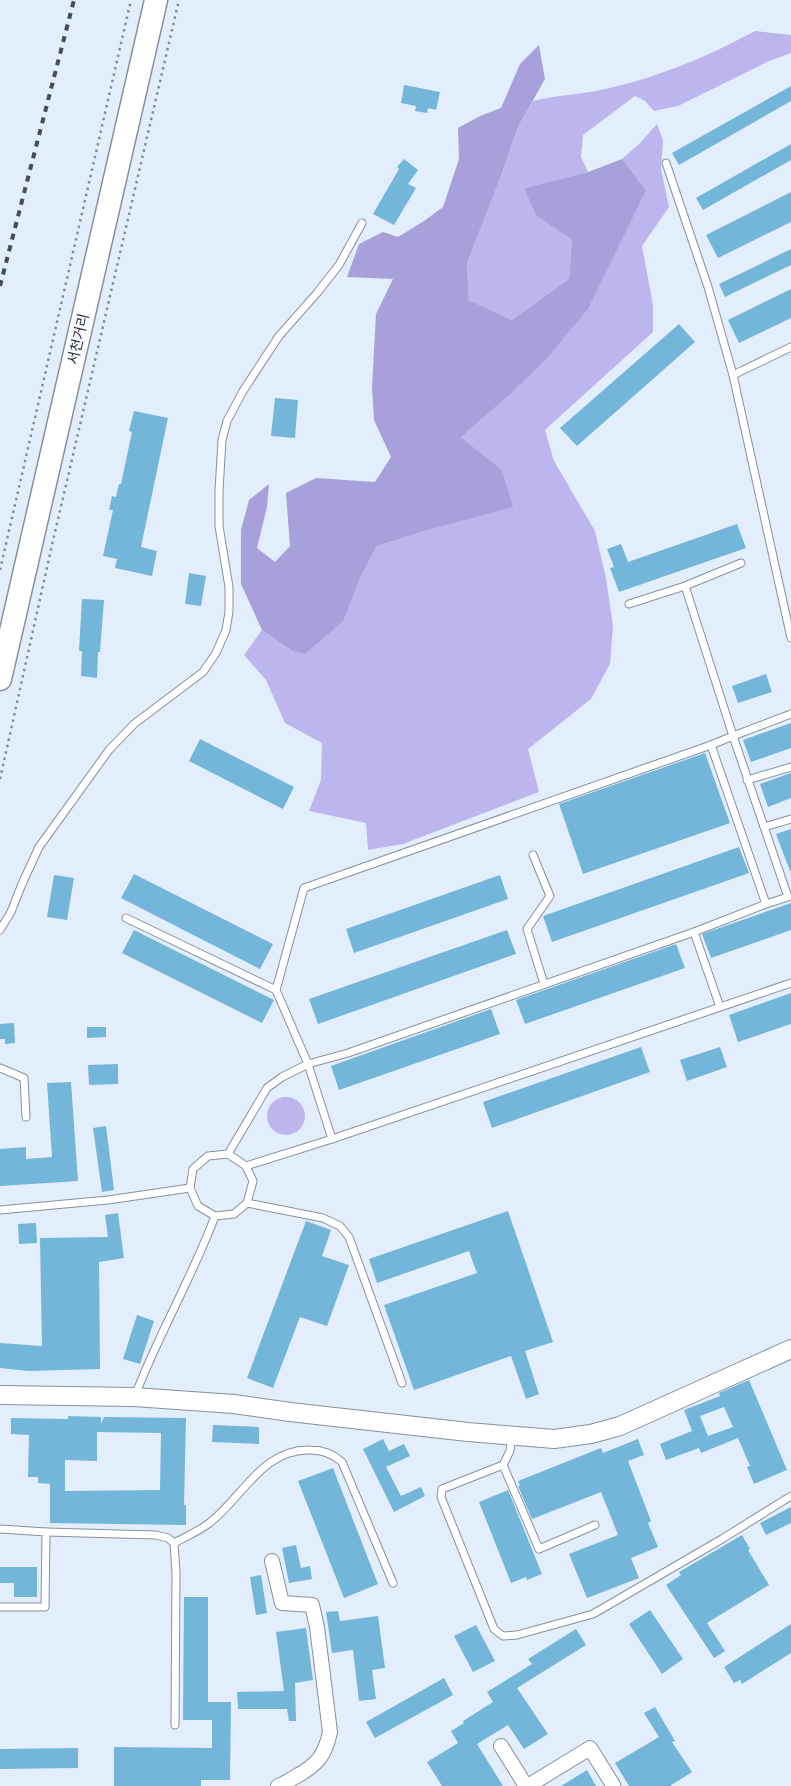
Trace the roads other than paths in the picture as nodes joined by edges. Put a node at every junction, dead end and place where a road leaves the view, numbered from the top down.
1 (156, 0) edge
2 (666, 163) dead end
3 (362, 223) dead end
4 (791, 347) edge
5 (733, 375) junction
6 (741, 563) dead end
7 (685, 586) junction
8 (629, 604) dead end
9 (791, 638) edge
10 (0, 679) edge
11 (791, 714) edge
12 (732, 736) junction
13 (711, 745) junction
14 (791, 767) edge
15 (747, 780) junction
16 (791, 819) edge
17 (764, 827) junction
18 (533, 855) dead end
19 (790, 897) edge
20 (766, 904) junction
21 (126, 918) dead end
22 (0, 930) edge
23 (694, 932) junction
24 (791, 983) edge
25 (544, 984) junction
26 (276, 990) junction
27 (720, 1007) junction
28 (308, 1064) junction
29 (0, 1068) edge
30 (26, 1117) dead end
31 (332, 1139) junction
32 (228, 1154) junction
33 (246, 1166) junction
34 (190, 1188) junction
35 (248, 1203) junction
36 (0, 1210) edge
37 (215, 1216) junction
38 (791, 1349) edge
39 (402, 1383) dead end
40 (0, 1395) edge
41 (134, 1397) junction
42 (512, 1436) junction
43 (503, 1465) junction
44 (791, 1496) edge
45 (596, 1525) dead end
46 (0, 1529) edge
47 (46, 1532) junction
48 (174, 1543) junction
49 (272, 1561) dead end
50 (393, 1583) dead end
51 (0, 1607) edge
52 (175, 1724) dead end
53 (500, 1746) dead end
54 (278, 1786) edge
55 (527, 1786) edge
56 (612, 1786) edge

1 - 10 main road, 서천거리
2 - 5 lane
3 - 22 lane
4 - 5 lane
5 - 9 lane
6 - 7 lane
7 - 8 lane
7 - 12 lane
11 - 12 lane
12 - 13 lane
12 - 15 lane
13 - 20 lane
13 - 26 lane
14 - 15 lane
15 - 17 lane
16 - 17 lane
17 - 19 lane
18 - 25 lane
19 - 20 lane
20 - 23 lane
21 - 26 lane
23 - 25 lane
23 - 27 lane
24 - 27 lane
25 - 28 lane
26 - 28 lane
27 - 31 lane
28 - 31 lane
28 - 32 lane
29 - 30 lane
31 - 33 lane
32 - 33 lane
32 - 34 lane
33 - 35 lane
34 - 36 lane
34 - 37 lane
35 - 37 lane
35 - 39 lane
37 - 41 lane
38 - 42 street
40 - 41 street
41 - 42 street
42 - 43 lane
43 - 44 lane
43 - 45 lane
46 - 47 lane
47 - 48 lane
47 - 51 lane
48 - 50 lane
48 - 52 lane
49 - 54 street
53 - 55 street
55 - 56 street

